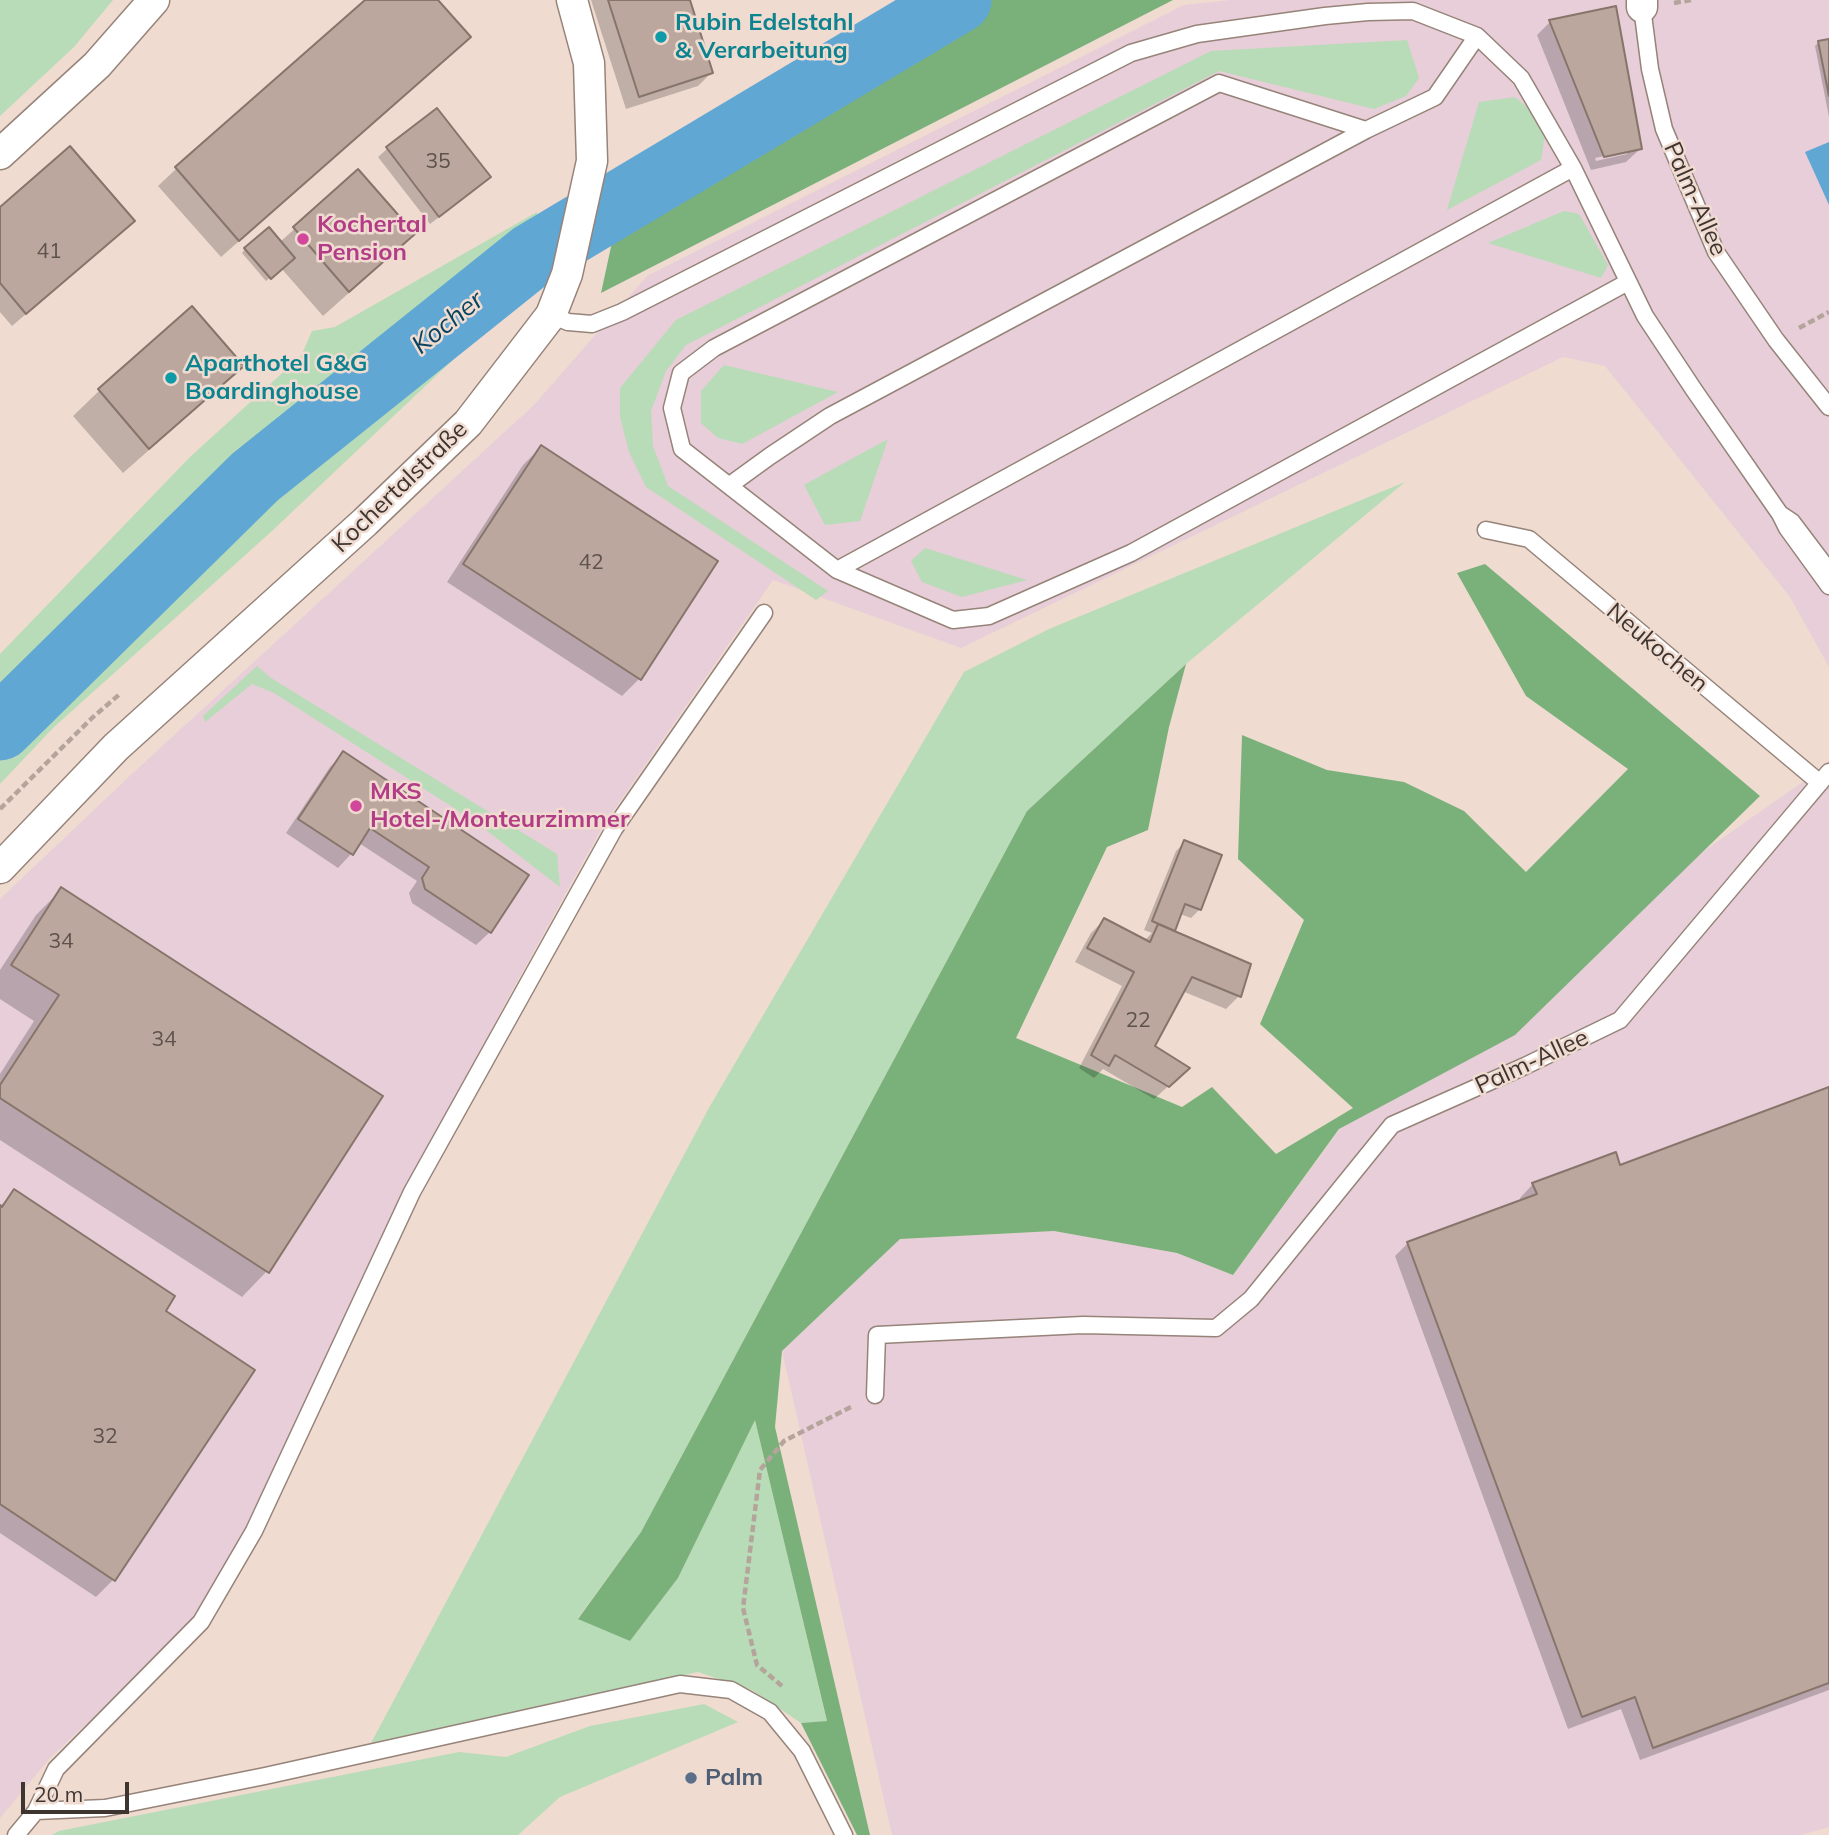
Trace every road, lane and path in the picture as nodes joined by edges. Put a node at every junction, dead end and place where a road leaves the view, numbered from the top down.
1 (155, 0) edge
2 (572, 0) edge
3 (1642, 4) edge
4 (1477, 36) junction
5 (1366, 130) junction
6 (0, 154) edge
7 (1573, 168) junction
8 (1628, 282) junction
9 (551, 315) junction
10 (1829, 407) edge
11 (730, 485) junction
12 (1780, 514) junction
13 (1486, 530) dead end
14 (837, 570) junction
15 (1829, 571) edge
16 (1829, 586) edge
17 (764, 613) dead end
18 (1824, 778) edge
19 (0, 868) edge
20 (875, 1395) joint
21 (786, 1690) dead end
22 (36, 1811) junction
23 (16, 1835) edge
24 (844, 1835) edge

1 - 6 street
2 - 9 street, Kochertalstraße
3 - 10 lane, Palm-Allee
4 - 5 lane
4 - 7 lane
4 - 9 lane
5 - 11 lane
5 - 11 lane
7 - 8 lane
7 - 14 lane
8 - 12 lane
8 - 14 lane
9 - 19 street, Kochertalstraße
11 - 14 lane
12 - 15 lane
12 - 16 lane
13 - 18 lane, Neukochen
17 - 22 lane
18 - 20 lane, Palm-Allee
20 - 21 path
22 - 23 lane
22 - 24 lane

